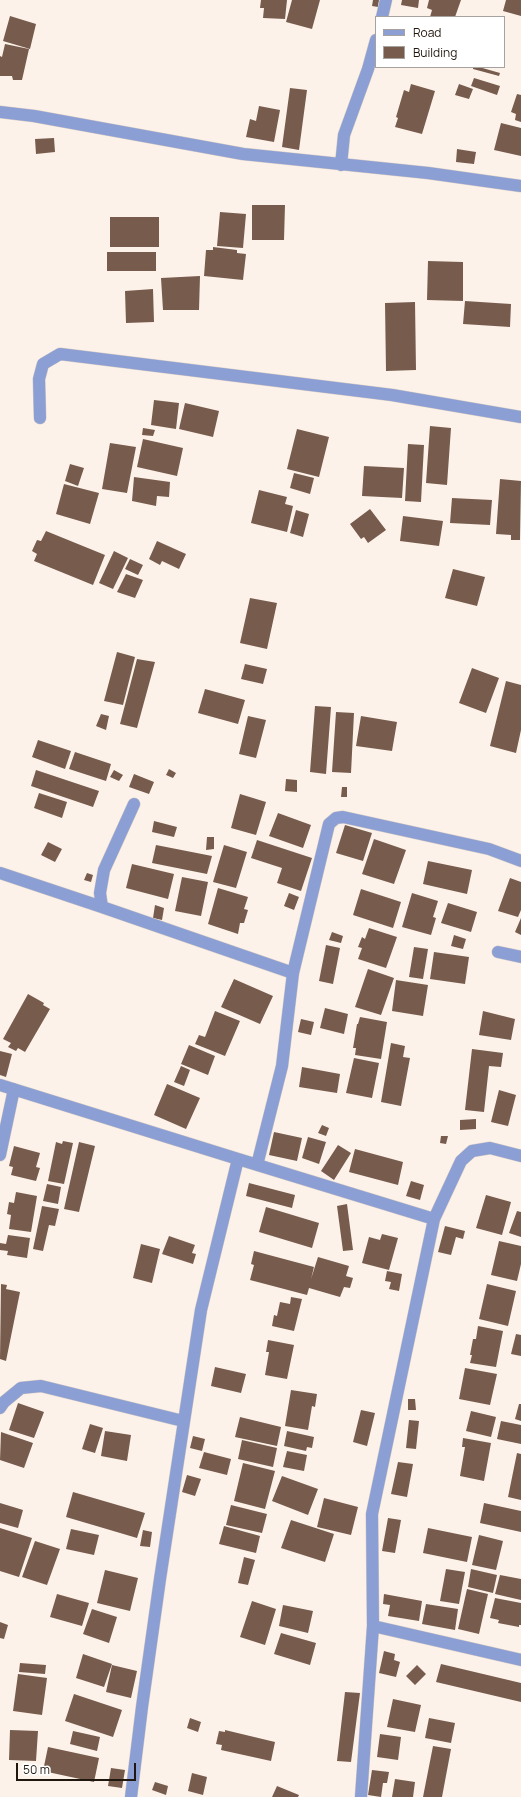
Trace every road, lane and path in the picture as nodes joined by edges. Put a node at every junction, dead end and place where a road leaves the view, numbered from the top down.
1 (386, 0) edge
2 (382, 16) edge
3 (375, 44) edge
4 (0, 112) edge
5 (340, 165) junction
6 (521, 186) edge
7 (521, 417) edge
8 (40, 418) dead end
9 (134, 804) dead end
10 (521, 861) edge
11 (0, 873) edge
12 (102, 907) junction
13 (498, 952) dead end
14 (521, 957) edge
15 (293, 973) junction
16 (0, 1084) edge
17 (14, 1089) junction
18 (0, 1155) edge
19 (521, 1156) edge
20 (238, 1160) junction
21 (256, 1165) junction
22 (434, 1219) junction
23 (0, 1408) edge
24 (183, 1421) junction
25 (373, 1626) junction
26 (521, 1660) edge
27 (131, 1797) edge
28 (361, 1797) edge

1 - 2 street
3 - 5 street
4 - 5 street
5 - 6 street
7 - 8 street
9 - 12 street
10 - 15 street
11 - 12 street
12 - 15 street
13 - 14 street
15 - 21 street
16 - 17 street
17 - 18 street
17 - 20 street
19 - 22 street
20 - 21 street
20 - 24 street
21 - 22 street
22 - 25 street
23 - 24 street
24 - 27 street
25 - 26 street
25 - 28 street

